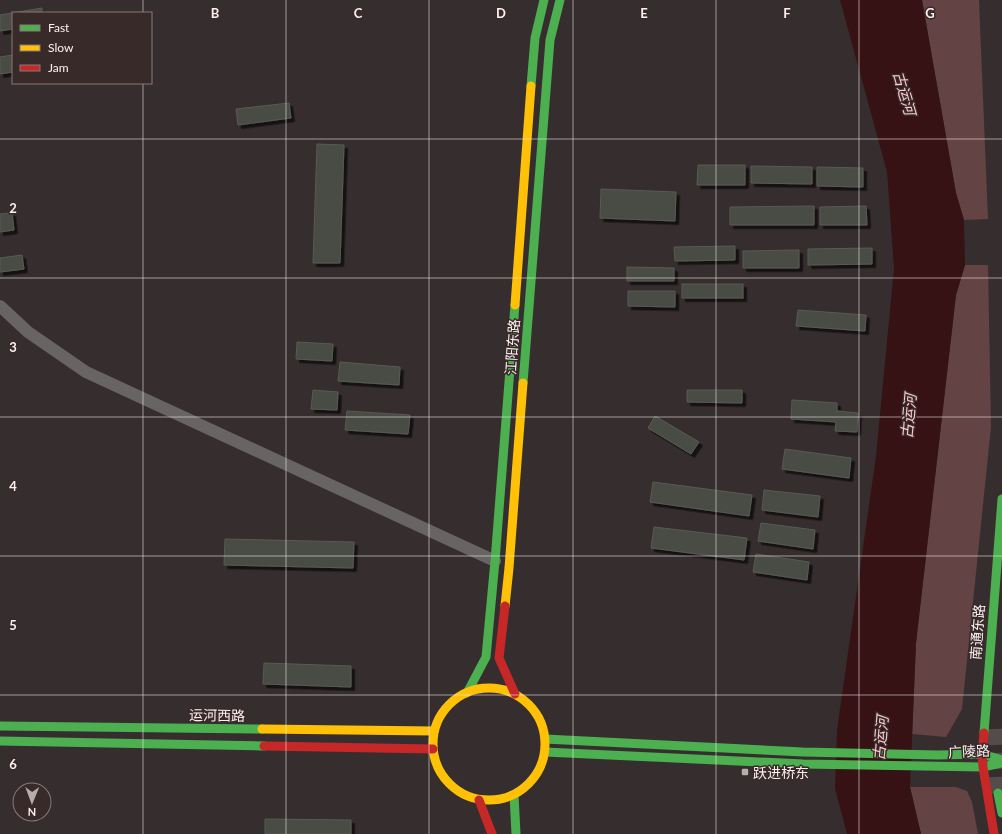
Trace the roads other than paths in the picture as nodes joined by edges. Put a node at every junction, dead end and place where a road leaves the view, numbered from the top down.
1 (544, 0) edge
2 (560, 0) edge
3 (0, 306) edge
4 (1002, 499) edge
5 (495, 561) junction
6 (467, 693) junction
7 (515, 694) junction
8 (0, 726) edge
9 (434, 731) junction
10 (545, 739) junction
11 (0, 741) edge
12 (433, 749) junction
13 (545, 752) junction
14 (982, 754) junction
15 (1002, 760) edge
16 (1002, 763) edge
17 (982, 767) junction
18 (998, 793) dead end
19 (514, 795) junction
20 (479, 800) junction
21 (1002, 813) edge
22 (492, 834) edge
23 (516, 834) edge
24 (994, 834) edge

1 - 5 main road, 江阳东路
2 - 7 main road, 江阳东路
3 - 5 street
4 - 14 main road, 南通东路
5 - 6 main road, 江阳东路
6 - 7 main road
6 - 9 main road
7 - 10 main road
8 - 9 main road, 运河西路
9 - 12 main road
10 - 13 main road
10 - 14 main road
11 - 12 main road
12 - 20 main road
13 - 17 main road, 广陵路
13 - 19 main road
14 - 15 main road
14 - 17 main road, 南通东路
16 - 17 main road, 广陵路
17 - 24 main road, 南通东路
18 - 21 main road
19 - 20 main road
19 - 23 main road
20 - 22 main road

